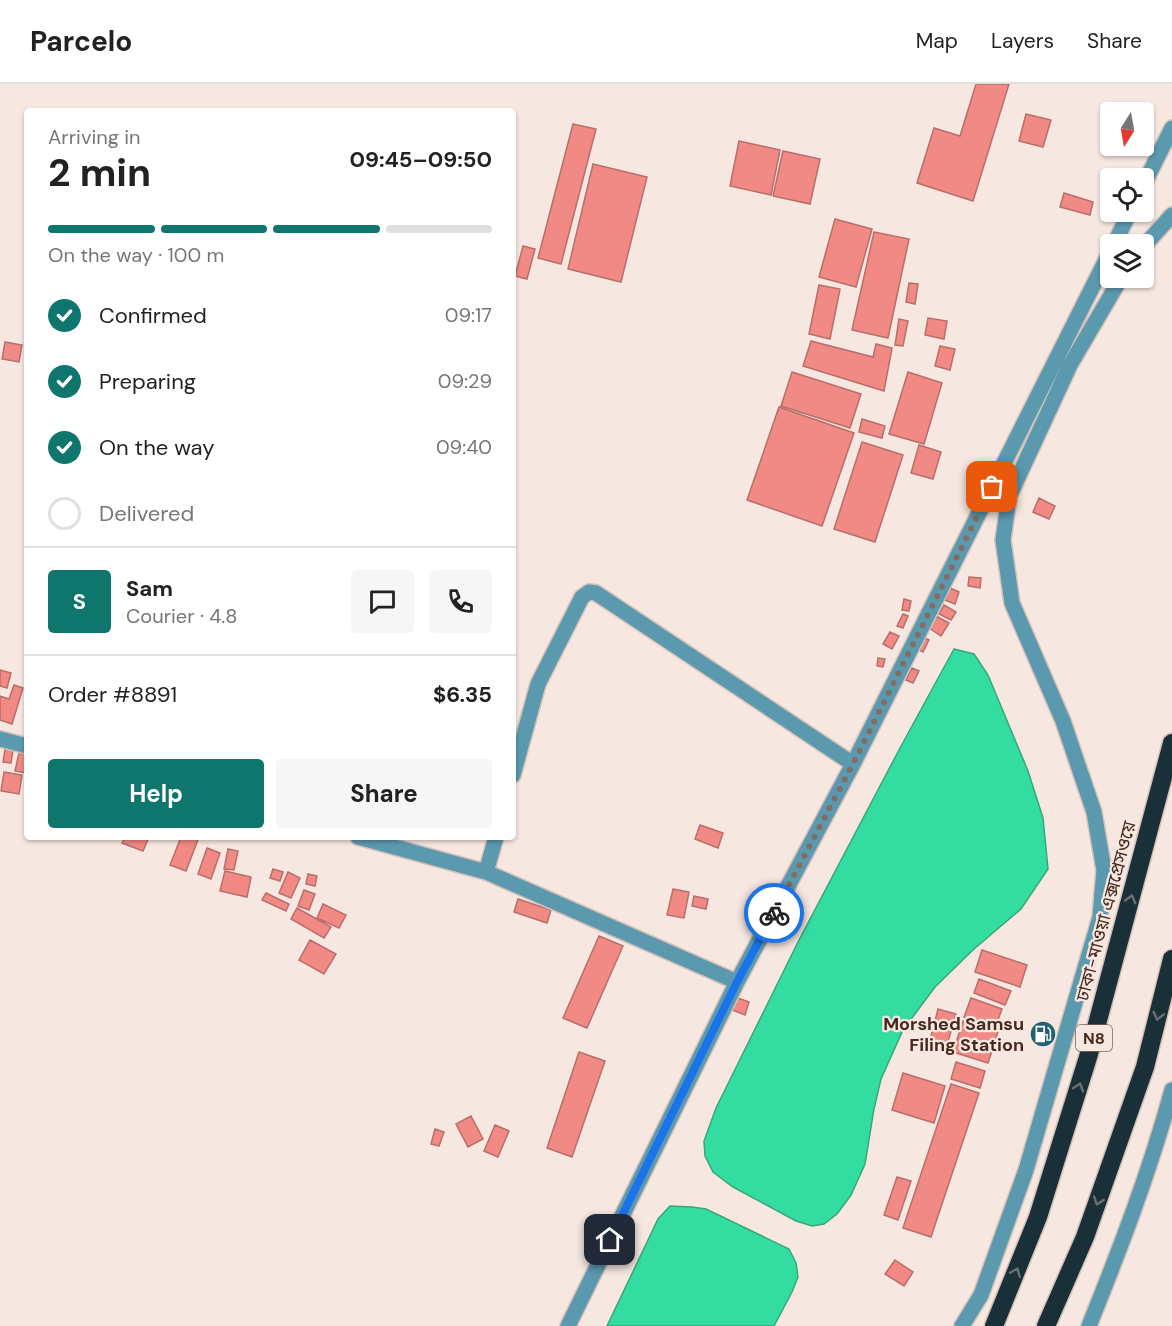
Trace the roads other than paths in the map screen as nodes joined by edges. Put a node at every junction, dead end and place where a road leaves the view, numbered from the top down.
1 (1172, 128) edge
2 (1152, 168) edge
3 (1172, 215) edge
4 (1154, 235) edge
5 (1100, 272) edge
6 (1115, 288) edge
7 (0, 739) edge
8 (1172, 743) edge
9 (24, 745) edge
10 (516, 764) edge
11 (853, 764) junction
12 (369, 840) edge
13 (495, 840) edge
14 (486, 872) junction
15 (1172, 959) edge
16 (737, 982) junction
17 (1172, 1090) edge
18 (568, 1326) edge
19 (963, 1326) edge
20 (994, 1326) edge
21 (1046, 1326) edge
22 (1089, 1326) edge

1 - 2 street
3 - 4 street
5 - 11 street
6 - 19 street
7 - 9 street
20 -> 8 highway, ঢাকা-মাওয়া এক্সপ্রেসওয়ে / N8
10 - 11 street
11 - 16 street
12 - 14 street
13 - 14 street
14 - 16 street
15 -> 21 highway
16 - 18 street
17 - 22 street

